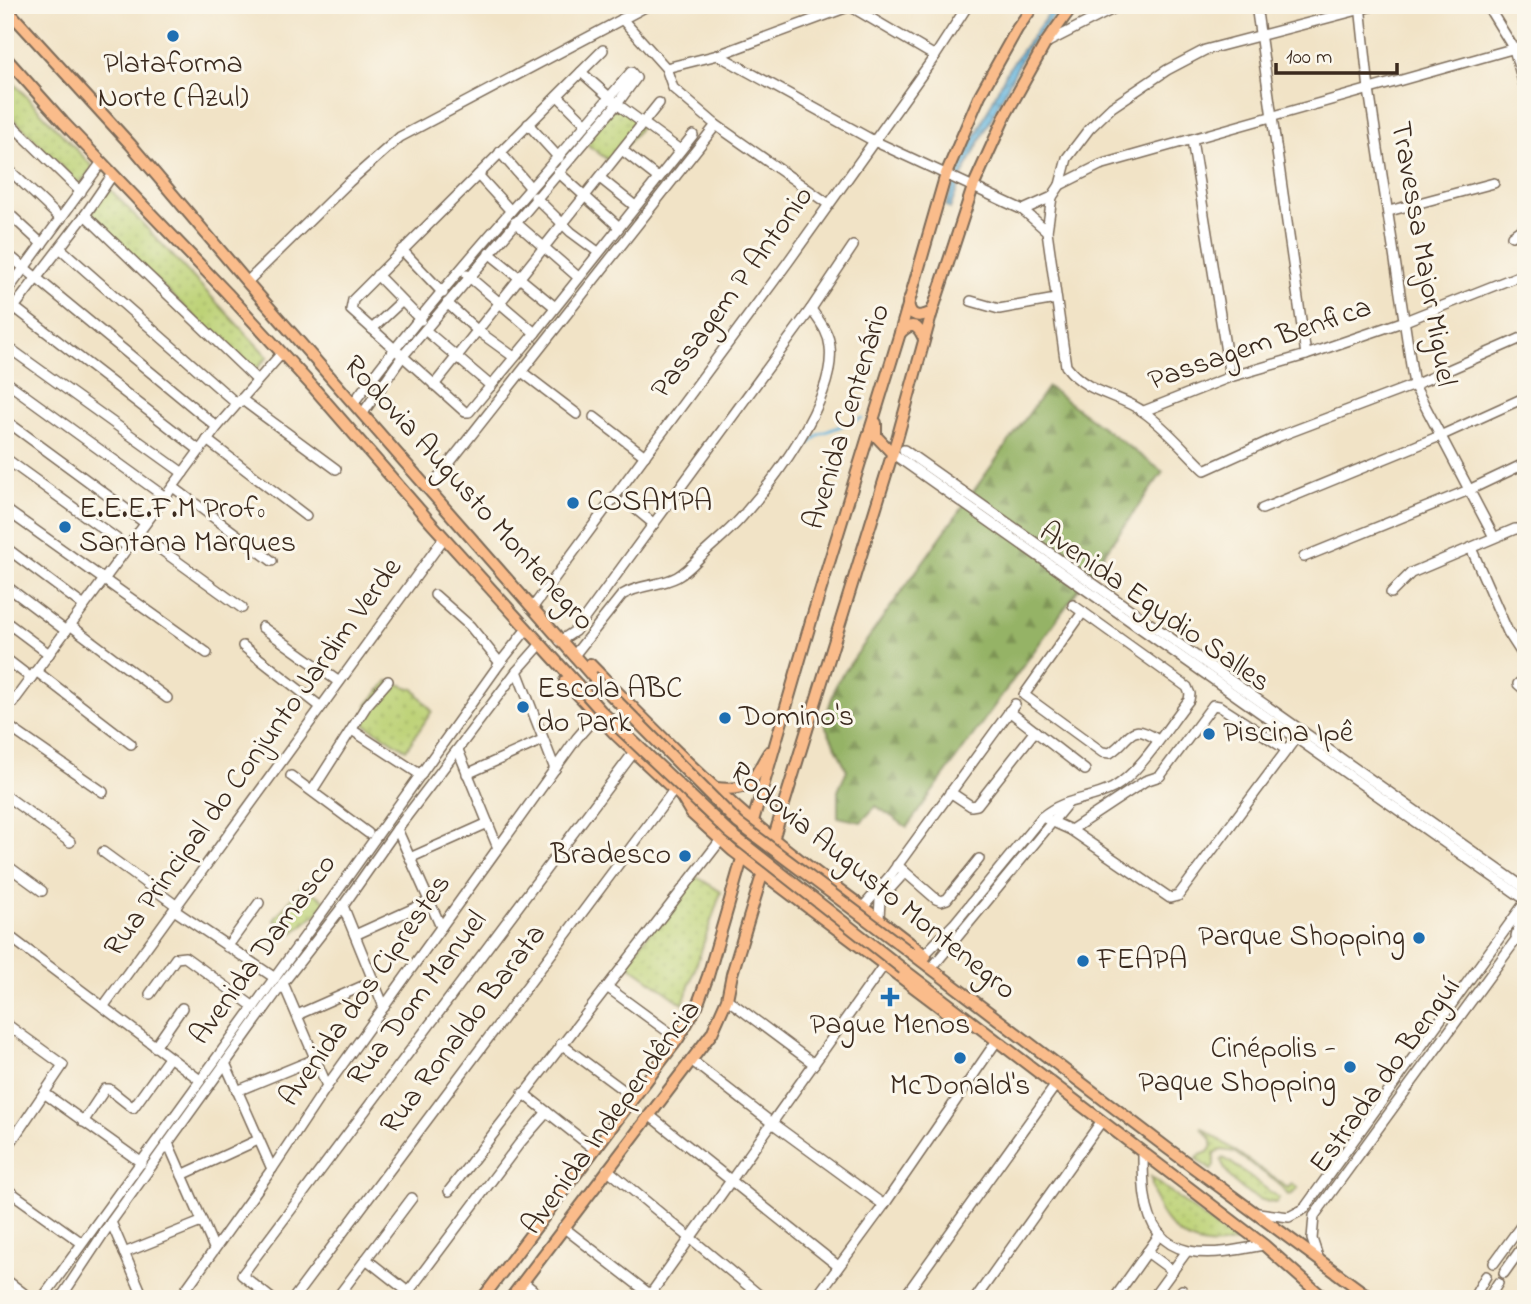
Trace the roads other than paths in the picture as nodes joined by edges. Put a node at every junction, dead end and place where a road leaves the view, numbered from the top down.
1 (649, 5) edge
2 (968, 5) edge
3 (1034, 5) edge
4 (1073, 5) edge
5 (1121, 5) edge
6 (1256, 5) edge
7 (1377, 5) edge
8 (1487, 5) edge
9 (852, 6) edge
10 (5, 7) edge
11 (1360, 8) edge
12 (622, 19) junction
13 (1261, 36) junction
14 (1045, 44) junction
15 (1526, 45) edge
16 (1514, 49) junction
17 (603, 50) dead end
18 (718, 55) junction
19 (5, 57) edge
20 (935, 57) junction
21 (666, 68) junction
22 (581, 72) junction
23 (1369, 90) junction
24 (1526, 93) edge
25 (558, 96) junction
26 (613, 101) junction
27 (659, 103) dead end
28 (5, 118) edge
29 (1272, 118) junction
30 (644, 123) junction
31 (528, 124) junction
32 (586, 124) junction
33 (716, 125) junction
34 (693, 135) dead end
35 (1192, 140) junction
36 (874, 141) junction
37 (622, 149) junction
38 (680, 150) junction
39 (500, 152) junction
40 (557, 156) junction
41 (102, 162) junction
42 (565, 164) junction
43 (5, 166) edge
44 (558, 172) junction
45 (113, 174) junction
46 (478, 175) junction
47 (948, 175) junction
48 (600, 178) junction
49 (658, 178) junction
50 (1494, 183) dead end
51 (970, 185) junction
52 (1060, 185) junction
53 (530, 187) junction
54 (81, 192) junction
55 (536, 197) junction
56 (585, 197) junction
57 (1052, 197) junction
58 (827, 204) junction
59 (635, 206) junction
60 (5, 210) edge
61 (510, 210) junction
62 (1023, 210) junction
63 (1389, 211) junction
64 (85, 215) junction
65 (61, 219) junction
66 (515, 222) junction
67 (563, 224) junction
68 (618, 226) junction
69 (1526, 226) edge
70 (1047, 231) junction
71 (1512, 236) dead end
72 (43, 244) junction
73 (853, 246) dead end
74 (60, 247) junction
75 (544, 249) junction
76 (402, 250) junction
77 (5, 252) edge
78 (597, 252) junction
79 (489, 253) junction
80 (24, 268) junction
81 (460, 270) junction
82 (1526, 273) edge
83 (377, 275) junction
84 (469, 277) junction
85 (36, 278) junction
86 (578, 278) junction
87 (519, 279) junction
88 (247, 282) junction
89 (5, 293) edge
90 (445, 298) junction
91 (1056, 299) junction
92 (402, 301) junction
93 (971, 301) dead end
94 (908, 302) junction
95 (499, 304) junction
96 (14, 307) junction
97 (555, 307) junction
98 (811, 309) junction
99 (932, 312) junction
100 (5, 319) edge
101 (421, 320) junction
102 (1405, 321) junction
103 (372, 329) junction
104 (425, 330) junction
105 (478, 331) junction
106 (535, 333) junction
107 (900, 333) junction
108 (1526, 336) edge
109 (924, 339) junction
110 (5, 345) edge
111 (282, 354) junction
112 (398, 354) junction
113 (1306, 355) junction
114 (458, 356) junction
115 (514, 357) junction
116 (522, 372) junction
117 (1230, 377) junction
118 (257, 380) junction
119 (5, 382) edge
120 (434, 385) junction
121 (1414, 385) junction
122 (491, 386) junction
123 (1526, 397) edge
124 (880, 399) junction
125 (239, 401) junction
126 (354, 402) junction
127 (1144, 411) junction
128 (363, 413) junction
129 (577, 414) dead end
130 (594, 417) dead end
131 (5, 420) edge
132 (217, 427) junction
133 (1440, 436) junction
134 (897, 439) junction
135 (207, 440) junction
136 (200, 450) junction
137 (904, 450) joint
138 (892, 453) junction
139 (645, 456) junction
140 (5, 458) edge
141 (1526, 463) edge
142 (337, 469) dead end
143 (183, 472) junction
144 (173, 487) junction
145 (428, 490) junction
146 (1469, 490) junction
147 (165, 497) junction
148 (626, 501) dead end
149 (5, 509) edge
150 (1262, 509) dead end
151 (306, 516) dead end
152 (145, 523) junction
153 (654, 524) junction
154 (1526, 529) edge
155 (138, 533) junction
156 (1494, 537) junction
157 (444, 538) junction
158 (5, 547) edge
159 (128, 547) junction
160 (1471, 548) junction
161 (1304, 557) dead end
162 (272, 561) dead end
163 (104, 580) junction
164 (610, 584) junction
165 (5, 585) edge
166 (1391, 593) dead end
167 (435, 595) dead end
168 (622, 595) junction
169 (1073, 605) dead end
170 (84, 606) junction
171 (533, 607) junction
172 (242, 608) dead end
173 (1083, 612) junction
174 (5, 621) edge
175 (68, 628) junction
176 (262, 628) dead end
177 (526, 630) junction
178 (575, 631) junction
179 (560, 641) junction
180 (587, 642) junction
181 (540, 645) junction
182 (243, 646) dead end
183 (207, 653) dead end
184 (49, 654) junction
185 (574, 654) junction
186 (550, 655) junction
187 (5, 658) edge
188 (1526, 660) edge
189 (500, 663) junction
190 (517, 671) junction
191 (34, 675) junction
192 (388, 681) dead end
193 (339, 682) junction
194 (167, 698) dead end
195 (8, 702) edge
196 (321, 707) junction
197 (5, 713) edge
198 (597, 715) junction
199 (5, 724) edge
200 (352, 730) junction
201 (1035, 731) junction
202 (542, 740) junction
203 (1158, 740) junction
204 (776, 741) junction
205 (131, 744) dead end
206 (458, 750) junction
207 (634, 752) junction
208 (555, 769) junction
209 (1085, 769) dead end
210 (467, 774) junction
211 (421, 775) junction
212 (291, 776) dead end
213 (312, 791) junction
214 (720, 791) junction
215 (103, 792) dead end
216 (950, 792) junction
217 (678, 794) junction
218 (5, 795) edge
219 (782, 816) junction
220 (1047, 819) junction
221 (754, 822) junction
222 (488, 823) junction
223 (397, 829) junction
224 (1071, 830) junction
225 (368, 833) dead end
226 (775, 839) junction
227 (720, 841) junction
228 (70, 842) dead end
229 (498, 848) junction
230 (103, 852) dead end
231 (790, 852) junction
232 (412, 857) junction
233 (742, 858) junction
234 (979, 859) dead end
235 (801, 861) junction
236 (5, 864) edge
237 (901, 869) junction
238 (762, 874) junction
239 (1526, 889) edge
240 (41, 891) dead end
241 (789, 893) junction
242 (877, 898) junction
243 (1526, 900) edge
244 (430, 901) junction
245 (259, 903) dead end
246 (343, 906) junction
247 (864, 906) junction
248 (176, 908) junction
249 (1526, 915) edge
250 (879, 918) junction
251 (1526, 926) edge
252 (441, 927) junction
253 (5, 933) edge
254 (355, 935) junction
255 (1516, 941) junction
256 (227, 947) junction
257 (924, 955) junction
258 (935, 964) junction
259 (884, 965) junction
260 (279, 981) junction
261 (374, 981) junction
262 (607, 987) junction
263 (150, 994) dead end
264 (727, 999) junction
265 (1452, 1006) junction
266 (103, 1007) junction
267 (254, 1007) junction
268 (384, 1007) junction
269 (182, 1008) dead end
270 (985, 1009) junction
271 (1462, 1012) junction
272 (297, 1015) junction
273 (5, 1023) edge
274 (678, 1039) junction
275 (994, 1040) junction
276 (561, 1044) junction
277 (155, 1047) junction
278 (169, 1058) junction
279 (315, 1059) junction
280 (691, 1060) junction
281 (225, 1063) junction
282 (814, 1064) junction
283 (200, 1080) junction
284 (327, 1086) junction
285 (1055, 1086) junction
286 (237, 1091) junction
287 (44, 1093) junction
288 (523, 1093) junction
289 (634, 1098) junction
290 (547, 1112) junction
291 (649, 1115) junction
292 (83, 1122) junction
293 (1101, 1122) junction
294 (772, 1123) junction
295 (258, 1140) junction
296 (168, 1143) junction
297 (594, 1149) junction
298 (5, 1151) edge
299 (1143, 1153) junction
300 (142, 1163) junction
301 (271, 1169) junction
302 (607, 1169) junction
303 (182, 1175) junction
304 (732, 1180) junction
305 (5, 1188) edge
306 (449, 1191) dead end
307 (412, 1198) dead end
308 (884, 1205) junction
309 (1257, 1213) junction
310 (1296, 1215) junction
311 (1526, 1219) edge
312 (111, 1222) junction
313 (201, 1222) junction
314 (1311, 1224) junction
315 (563, 1227) junction
316 (1160, 1234) junction
317 (690, 1237) junction
318 (82, 1243) junction
319 (1508, 1243) junction
320 (1264, 1245) junction
321 (214, 1248) junction
322 (1524, 1249) edge
323 (1187, 1251) junction
324 (1147, 1252) junction
325 (124, 1253) junction
326 (366, 1259) junction
327 (1320, 1261) junction
328 (1494, 1263) dead end
329 (838, 1266) junction
330 (1173, 1270) junction
331 (1504, 1273) dead end
332 (1486, 1276) dead end
333 (5, 1279) edge
334 (523, 1282) junction
335 (1498, 1283) dead end
336 (1480, 1286) junction
337 (406, 1295) edge
338 (1490, 1296) edge
339 (651, 1297) edge
340 (1115, 1298) edge
341 (32, 1299) edge
342 (42, 1299) edge
343 (60, 1299) edge
344 (144, 1299) edge
345 (179, 1299) edge
346 (272, 1299) edge
347 (293, 1299) edge
348 (336, 1299) edge
349 (417, 1299) edge
350 (482, 1299) edge
351 (510, 1299) edge
352 (544, 1299) edge
353 (764, 1299) edge
354 (815, 1299) edge
355 (902, 1299) edge
356 (975, 1299) edge
357 (1152, 1299) edge
358 (1325, 1299) edge
359 (1372, 1299) edge
360 (1473, 1299) edge

1 - 12 street
2 - 20 street, Passagem P Antonio
3 - 47 main road, Avenida Centenário
4 - 14 main road, Avenida Centenário
5 - 14 street
6 - 13 street
7 - 11 street
8 - 16 street
9 - 18 street
9 - 20 street
10 - 88 main road, Rodovia Augusto Montenegro
11 - 13 street
11 - 23 street, Travessa Major Miguel
12 - 21 street
12 - 88 street
13 - 29 street
13 - 52 street
14 - 51 main road, Avenida Centenário
15 - 16 street
16 - 23 street
16 - 24 street
17 - 22 street
18 - 21 street
18 - 36 street
19 - 41 main road, Rodovia Augusto Montenegro
20 - 36 street, Passagem P Antonio
21 - 33 street
22 - 25 street
22 - 26 street
23 - 29 street
23 - 63 street, Travessa Major Miguel
25 - 31 street
25 - 32 street
26 - 30 street
26 - 32 street
26 - 42 street
27 - 30 street
28 - 54 street
29 - 35 street
29 - 113 street
30 - 37 street
30 - 38 street
31 - 39 street
31 - 40 street
32 - 40 street
33 - 58 street
33 - 116 street
34 - 38 street
35 - 52 street
35 - 117 street
36 - 47 street
36 - 58 street, Passagem P Antonio
37 - 48 street
37 - 49 street
38 - 49 street
39 - 46 street
39 - 53 street
40 - 42 street
40 - 53 street
41 - 45 main road, Rodovia Augusto Montenegro
41 - 54 street
42 - 44 street
43 - 65 street
44 - 55 street
44 - 56 street
45 - 64 street
45 - 111 main road, Rodovia Augusto Montenegro
46 - 61 street
46 - 76 street
47 - 51 street
47 - 94 main road, Avenida Centenário
48 - 56 street
48 - 59 street
49 - 59 street
50 - 63 street
51 - 62 street
51 - 99 main road, Avenida Centenário
52 - 57 street
53 - 61 street
54 - 65 street
55 - 66 street
55 - 67 street
56 - 67 street
56 - 68 street
57 - 62 street
57 - 70 street, Passagem Benfica
58 - 139 street, Passagem P Antonio
59 - 68 street
60 - 72 street
61 - 81 street
62 - 70 street
63 - 102 street, Travessa Major Miguel
64 - 74 street
64 - 118 street
65 - 72 street
66 - 75 street
66 - 79 street
67 - 75 street
67 - 78 street
68 - 78 street
69 - 71 street
70 - 91 street, Passagem Benfica
72 - 80 street
73 - 98 street
74 - 85 street
74 - 125 street
75 - 86 street
75 - 87 street
76 - 83 street
76 - 90 street
77 - 80 street
78 - 86 street
79 - 84 street
79 - 87 street
80 - 85 street
80 - 89 street
81 - 84 street
81 - 90 street
82 - 102 street, Passagem Benfica
83 - 92 street
83 - 103 street
84 - 90 street
84 - 95 street
85 - 96 street
85 - 132 street
86 - 97 street
87 - 95 street
87 - 97 street
88 - 126 main road, Rodovia Augusto Montenegro
90 - 101 street
90 - 104 street
90 - 105 street
91 - 93 street
91 - 127 street, Passagem Benfica
92 - 101 street
92 - 103 street
94 - 99 main road
94 - 107 main road, Avenida Centenário
95 - 105 street
95 - 106 street
96 - 100 street
96 - 136 street
97 - 106 street
98 - 153 street
98 - 168 street
99 - 109 main road, Avenida Centenário
101 - 112 street
102 - 113 street, Passagem Benfica
102 - 121 street, Travessa Major Miguel
103 - 112 street
104 - 112 street
104 - 114 street
105 - 114 street
105 - 115 street
106 - 115 street
107 - 109 main road
107 - 124 main road, Avenida Centenário
108 - 121 street
109 - 134 main road, Avenida Centenário
110 - 143 street
111 - 118 street
111 - 157 main road, Rodovia Augusto Montenegro
112 - 120 street
112 - 126 street
112 - 128 street
113 - 117 street, Passagem Benfica
114 - 120 street
114 - 122 street
115 - 122 street
116 - 129 street
116 - 145 street
117 - 127 street, Passagem Benfica
118 - 125 street
119 - 147 street
120 - 122 street
121 - 127 street
121 - 133 street, Travessa Major Miguel
123 - 133 street
124 - 138 main road
124 - 204 main road, Avenida Centenário
125 - 132 street
125 - 142 street
126 - 128 main road, Rodovia Augusto Montenegro
128 - 145 main road, Rodovia Augusto Montenegro
130 - 139 street
131 - 152 street
132 - 135 street
133 - 146 street, Travessa Major Miguel
133 - 150 street
134 - 137 main road
134 - 138 main road, Avenida Centenário
135 - 136 street
135 - 151 street
136 - 143 street
137 - 239 street, Avenida Egydio Salles
138 - 219 main road, Avenida Centenário
138 - 243 street, Avenida Egydio Salles
139 - 171 street, Passagem P Antonio
140 - 159 street
141 - 146 street
143 - 144 street
144 - 147 street
144 - 162 street
145 - 171 main road, Rodovia Augusto Montenegro
146 - 156 street, Travessa Major Miguel
146 - 161 street
147 - 152 street
148 - 153 street
149 - 163 street
152 - 155 street
153 - 164 street
154 - 156 street
155 - 159 street
155 - 172 street
156 - 160 street
157 - 177 main road, Rodovia Augusto Montenegro
157 - 193 street, Rua Principal do Conjunto Jardim Verde
158 - 170 street
159 - 163 street
160 - 166 street
160 - 188 street
163 - 170 street
163 - 183 street
164 - 168 street
164 - 178 street
165 - 175 street
167 - 189 street
168 - 180 street
169 - 173 street
170 - 175 street
171 - 179 main road, Rodovia Augusto Montenegro
173 - 203 street
173 - 203 street
174 - 184 street
175 - 184 street
175 - 194 street
176 - 193 street
177 - 181 main road, Rodovia Augusto Montenegro
177 - 189 street, Avenida Damasco
178 - 179 street
178 - 180 street
179 - 185 main road, Rodovia Augusto Montenegro
180 - 185 street
181 - 186 main road, Rodovia Augusto Montenegro
181 - 190 street, Avenida Damasco
182 - 196 street
184 - 191 street
185 - 214 main road, Rodovia Augusto Montenegro
185 - 270 main road, bridge
186 - 198 main road, Rodovia Augusto Montenegro
186 - 275 main road, bridge
187 - 191 street
189 - 211 street, Avenida Damasco
190 - 202 street
190 - 206 street, Avenida Damasco
191 - 195 street
191 - 205 street
192 - 200 street
193 - 196 street, Rua Principal do Conjunto Jardim Verde
195 - 197 street
196 - 248 street, Rua Principal do Conjunto Jardim Verde
198 - 207 main road, Rodovia Augusto Montenegro
198 - 208 street, Avenida dos Ciprestes
199 - 215 street
200 - 211 street
200 - 213 street
201 - 209 street
201 - 216 street
201 - 216 street
202 - 208 street
202 - 210 street
203 - 220 street
204 - 214 main road
204 - 221 main road, Avenida Centenário
206 - 210 street
206 - 223 street, Avenida Damasco
207 - 217 main road, Rodovia Augusto Montenegro
207 - 346 street, Rua Dom Manuel
208 - 229 street, Avenida dos Ciprestes
210 - 222 street
211 - 260 street, Avenida Damasco
212 - 213 street
213 - 225 street
214 - 217 main road
214 - 221 main road, Rodovia Augusto Montenegro
216 - 237 street
217 - 227 main road, Rodovia Augusto Montenegro
217 - 347 street, Rua Ronaldo Barata
218 - 228 street
219 - 226 main road, Avenida Centenário
219 - 231 main road
220 - 224 street
220 - 257 street
220 - 258 street
221 - 226 main road, Rodovia Augusto Montenegro
221 - 233 main road, Avenida Centenário
222 - 229 street
222 - 232 street
223 - 232 street
223 - 246 street, Avenida Damasco
224 - 224 street
226 - 231 main road, Rodovia Augusto Montenegro
226 - 238 main road, Avenida Independência
227 - 233 main road, Rodovia Augusto Montenegro
227 - 262 street
229 - 252 street, Avenida dos Ciprestes
230 - 248 street
231 - 235 main road, Rodovia Augusto Montenegro
232 - 244 street
233 - 238 main road, Rodovia Augusto Montenegro
233 - 274 main road, Avenida Independência
234 - 237 street
235 - 241 main road
235 - 247 main road, Rodovia Augusto Montenegro
236 - 240 street
237 - 242 street
238 - 241 main road, Rodovia Augusto Montenegro
238 - 264 main road, Avenida Independência
241 - 259 main road, Rodovia Augusto Montenegro
242 - 247 street
242 - 250 street
243 - 265 street, Estrada do Benguí
244 - 252 street
244 - 254 street
245 - 256 street
246 - 254 street
246 - 260 street, Avenida Damasco
247 - 250 main road, Rodovia Augusto Montenegro
248 - 256 street
248 - 266 street, Rua Principal do Conjunto Jardim Verde
249 - 255 street
250 - 257 main road, Rodovia Augusto Montenegro
251 - 255 street, Estrada do Benguí
252 - 268 street, Avenida dos Ciprestes
253 - 266 street
254 - 261 street
255 - 271 street, Estrada do Benguí
256 - 260 street
257 - 258 main road, Rodovia Augusto Montenegro
258 - 270 main road, Rodovia Augusto Montenegro
259 - 275 main road, Rodovia Augusto Montenegro
259 - 282 street
260 - 267 street, Avenida Damasco
260 - 272 street
260 - 281 street, Avenida Damasco
261 - 268 street
261 - 272 street
262 - 274 street
262 - 276 street
263 - 267 street
264 - 280 main road, Avenida Independência
264 - 282 street
265 - 271 street
265 - 310 street, Estrada do Benguí
266 - 277 street
267 - 283 street, Avenida Damasco
268 - 284 street, Avenida dos Ciprestes
269 - 277 street
270 - 309 main road, Rodovia Augusto Montenegro
271 - 314 street, Estrada do Benguí
272 - 279 street
273 - 287 street
274 - 289 main road, Avenida Independência
275 - 285 main road, Rodovia Augusto Montenegro
275 - 308 street
276 - 288 street
276 - 289 street
277 - 278 street
278 - 283 street
278 - 292 street
279 - 284 street
279 - 286 street
280 - 291 main road, Avenida Independência
280 - 294 street
281 - 286 street
281 - 296 street, Avenida Damasco
282 - 294 street
283 - 300 street, Avenida Damasco
284 - 301 street, Avenida dos Ciprestes
285 - 293 main road, Rodovia Augusto Montenegro
285 - 355 street
286 - 295 street
287 - 292 street
287 - 298 street
288 - 290 street
288 - 306 street
289 - 297 main road, Avenida Independência
290 - 297 street
290 - 337 street
291 - 302 main road, Avenida Independência
291 - 304 street
292 - 300 street
293 - 299 main road, Rodovia Augusto Montenegro
293 - 356 street
294 - 304 street
294 - 308 street
295 - 301 street
295 - 303 street
296 - 303 street
296 - 312 street, Avenida Damasco
297 - 350 main road, Avenida Independência
299 - 316 street
299 - 320 main road, Rodovia Augusto Montenegro
300 - 318 street, Avenida Damasco
301 - 321 street, Avenida dos Ciprestes
302 - 315 main road, Avenida Independência
302 - 317 street
303 - 313 street
304 - 317 street
304 - 329 street
305 - 318 street
307 - 326 street
308 - 329 street
309 - 310 street
309 - 327 main road, Rodovia Augusto Montenegro
310 - 314 street
311 - 319 street
312 - 325 street
312 - 343 street, Avenida Damasco
313 - 321 street
313 - 325 street
314 - 327 street
315 - 334 main road, Avenida Independência
315 - 339 street
316 - 323 street
316 - 324 street
317 - 339 street
317 - 353 street
318 - 342 street, Avenida Damasco
319 - 322 street
319 - 328 street
320 - 323 street
320 - 358 main road, Rodovia Augusto Montenegro
321 - 345 street, Avenida dos Ciprestes
322 - 331 street
323 - 330 street
324 - 330 street
324 - 340 street
325 - 344 street
326 - 337 street
326 - 348 street
327 - 359 main road, Rodovia Augusto Montenegro
329 - 354 street
330 - 357 street
332 - 336 street
333 - 341 street
334 - 351 main road, Avenida Independência
334 - 352 street
335 - 338 street
336 - 338 street
336 - 360 street
337 - 349 street

